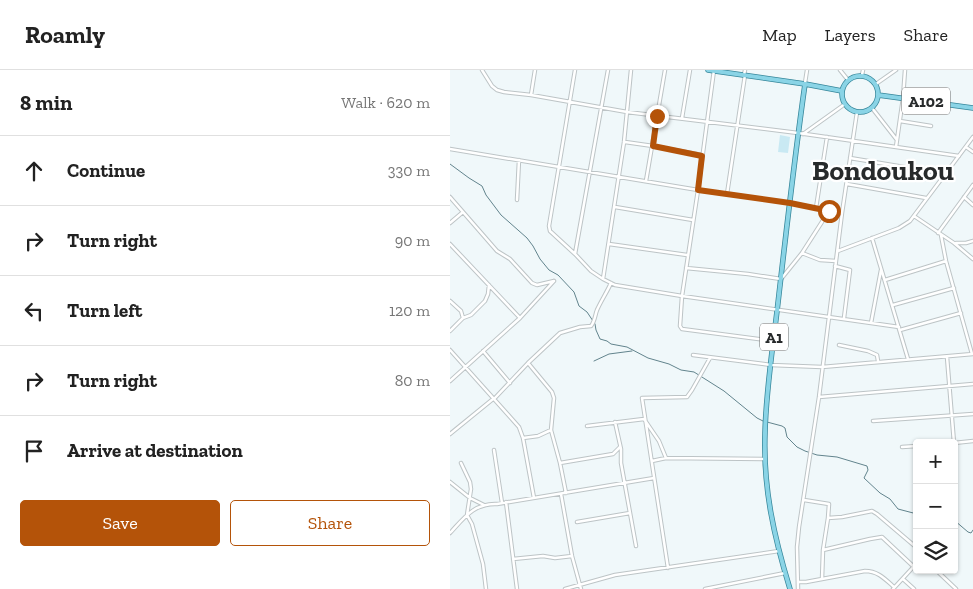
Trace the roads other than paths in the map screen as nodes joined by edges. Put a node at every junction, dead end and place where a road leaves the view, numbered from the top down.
1 (482, 70) edge
2 (535, 70) edge
3 (575, 70) edge
4 (608, 70) edge
5 (631, 70) edge
6 (665, 70) edge
7 (690, 70) edge
8 (708, 70) edge
9 (714, 70) edge
10 (745, 70) edge
11 (807, 70) edge
12 (840, 70) edge
13 (863, 70) edge
14 (896, 70) edge
15 (906, 70) edge
16 (744, 75) junction
17 (862, 75) junction
18 (848, 80) junction
19 (805, 84) junction
20 (876, 84) junction
21 (842, 91) junction
22 (530, 95) junction
23 (878, 95) junction
24 (903, 98) junction
25 (570, 102) junction
26 (845, 104) junction
27 (601, 107) junction
28 (872, 108) junction
29 (973, 108) edge
30 (627, 112) junction
31 (857, 112) junction
32 (657, 116) junction
33 (682, 118) junction
34 (707, 121) junction
35 (900, 121) junction
36 (737, 125) junction
37 (931, 126) dead end
38 (801, 133) junction
39 (827, 137) junction
40 (973, 137) edge
41 (897, 140) junction
42 (853, 141) junction
43 (624, 142) junction
44 (653, 146) junction
45 (896, 147) junction
46 (966, 147) junction
47 (450, 149) edge
48 (973, 152) edge
49 (702, 156) junction
50 (959, 156) junction
51 (850, 158) junction
52 (519, 160) junction
53 (558, 166) junction
54 (591, 172) junction
55 (946, 174) junction
56 (620, 176) junction
57 (646, 181) junction
58 (847, 184) junction
59 (973, 185) edge
60 (698, 190) junction
61 (727, 194) junction
62 (450, 197) edge
63 (964, 197) junction
64 (927, 198) junction
65 (517, 200) dead end
66 (790, 203) junction
67 (973, 205) edge
68 (615, 207) junction
69 (816, 208) junction
70 (829, 211) junction
71 (463, 212) junction
72 (842, 213) junction
73 (914, 216) junction
74 (693, 220) junction
75 (450, 224) edge
76 (940, 234) junction
77 (872, 238) junction
78 (973, 241) edge
79 (954, 243) junction
80 (450, 244) edge
81 (609, 244) junction
82 (838, 251) junction
83 (802, 253) junction
84 (575, 254) junction
85 (687, 255) junction
86 (973, 259) edge
87 (946, 261) junction
88 (836, 262) junction
89 (835, 266) junction
90 (686, 268) junction
91 (882, 268) junction
92 (603, 279) junction
93 (781, 280) junction
94 (885, 280) junction
95 (611, 283) junction
96 (489, 285) junction
97 (954, 288) junction
98 (682, 296) junction
99 (450, 301) edge
100 (893, 305) junction
101 (777, 309) junction
102 (961, 313) junction
103 (463, 318) junction
104 (520, 318) junction
105 (829, 318) junction
106 (844, 319) junction
107 (871, 323) junction
108 (899, 329) junction
109 (450, 331) edge
110 (774, 342) junction
111 (839, 345) dead end
112 (450, 350) edge
113 (483, 351) junction
114 (972, 354) edge
115 (693, 355) dead end
116 (946, 357) junction
117 (710, 358) junction
118 (908, 359) junction
119 (878, 361) junction
120 (528, 363) junction
121 (771, 365) junction
122 (465, 367) junction
123 (822, 367) junction
124 (450, 381) edge
125 (510, 383) junction
126 (973, 384) edge
127 (950, 387) junction
128 (819, 397) junction
129 (494, 399) junction
130 (973, 414) edge
131 (952, 416) junction
132 (644, 418) junction
133 (874, 421) dead end
134 (615, 422) junction
135 (587, 426) dead end
136 (551, 430) junction
137 (450, 434) edge
138 (523, 438) junction
139 (954, 439) edge
140 (973, 441) edge
141 (958, 443) edge
142 (913, 446) edge
143 (620, 447) junction
144 (902, 447) dead end
145 (494, 450) dead end
146 (666, 458) junction
147 (765, 459) junction
148 (652, 462) junction
149 (461, 463) dead end
150 (560, 463) junction
151 (654, 478) junction
152 (450, 482) edge
153 (625, 483) junction
154 (566, 493) junction
155 (561, 494) junction
156 (470, 498) junction
157 (534, 498) junction
158 (804, 500) junction
159 (504, 502) junction
160 (485, 506) junction
161 (630, 513) junction
162 (467, 515) junction
163 (828, 518) junction
164 (577, 522) dead end
165 (450, 533) edge
166 (913, 545) edge
167 (636, 546) dead end
168 (823, 550) junction
169 (779, 551) junction
170 (572, 556) junction
171 (512, 559) junction
172 (913, 566) edge
173 (668, 568) junction
174 (913, 568) edge
175 (785, 573) junction
176 (940, 574) edge
177 (822, 579) junction
178 (903, 579) junction
179 (798, 582) junction
180 (581, 587) edge
181 (893, 588) edge
182 (486, 589) edge
183 (517, 589) edge
184 (565, 589) edge
185 (705, 589) edge
186 (790, 589) edge
187 (798, 589) edge
188 (914, 589) edge
189 (956, 589) edge

1 - 22 street
2 - 22 street
3 - 25 street
4 - 27 street
5 - 30 street
6 - 32 street
7 - 33 street
8 - 9 main road
9 - 16 main road
9 - 34 street
10 - 16 street
11 - 19 street
12 - 18 street
13 - 17 street
14 - 20 street
15 - 24 street
16 - 19 main road
16 - 36 street
17 - 18 main road
17 - 20 main road
18 - 21 main road
19 - 21 main road
19 - 38 main road, A1
20 - 23 main road
21 - 26 main road
22 - 25 street
23 - 24 main road, A102
23 - 28 main road
24 - 29 main road, A102
24 - 35 street
25 - 27 street
25 - 53 street
26 - 31 main road
26 - 38 street
27 - 30 street
27 - 54 street
28 - 31 main road
28 - 41 street
30 - 32 street
30 - 43 street
31 - 42 street
32 - 33 street
32 - 44 street
33 - 34 street
34 - 36 street
34 - 49 street
35 - 37 street
35 - 41 street
36 - 38 street
36 - 61 street
38 - 39 street
38 - 66 main road, A1
39 - 42 street
39 - 69 street
40 - 46 street
41 - 45 street
42 - 45 street
42 - 51 street
43 - 44 street
43 - 56 street
44 - 49 street
44 - 57 street
45 - 50 street
46 - 48 street
46 - 50 street
47 - 52 street
49 - 60 street
50 - 55 street
51 - 55 street
51 - 58 street
52 - 53 street
52 - 65 street
53 - 54 street
53 - 84 street
54 - 56 street
54 - 84 street
55 - 64 street
56 - 57 street
56 - 68 street
57 - 60 street
58 - 64 street
58 - 72 street
59 - 63 street
60 - 61 street
60 - 74 street
61 - 66 street
62 - 71 street
63 - 67 street
63 - 76 street
64 - 73 street
66 - 69 street
66 - 93 main road, A1
68 - 74 street
68 - 81 street
69 - 70 street
70 - 72 street
70 - 83 street
71 - 75 street
71 - 104 street
72 - 82 street
73 - 76 street
73 - 77 street
74 - 85 street
76 - 79 street
76 - 87 street
77 - 82 street
77 - 91 street
78 - 79 street
79 - 86 street
80 - 96 street
81 - 85 street
81 - 92 street
82 - 88 street
83 - 88 street
83 - 93 street
84 - 92 street
85 - 90 street
87 - 94 street
87 - 97 street
88 - 89 street
89 - 105 street
89 - 106 street
90 - 93 street
90 - 98 street
91 - 94 street
91 - 107 street
92 - 95 street
93 - 101 main road, A1
94 - 100 street
95 - 98 street
95 - 120 street
96 - 103 street
96 - 104 street
97 - 100 street
97 - 102 street
98 - 101 street
98 - 110 street
99 - 103 street
100 - 108 street
101 - 105 street
101 - 110 main road, A1
102 - 108 street
102 - 114 street
103 - 109 street
104 - 113 street
105 - 106 street
105 - 123 street
106 - 107 street
107 - 108 street
108 - 118 street
110 - 121 main road, A1
111 - 119 street
112 - 122 street
113 - 122 street
113 - 125 street
114 - 116 street
115 - 117 street
116 - 118 street
116 - 127 street
117 - 121 street
117 - 132 street
118 - 119 street
119 - 123 street
120 - 125 street
120 - 136 street
121 - 123 street
121 - 147 main road, A1
122 - 124 street
122 - 129 street
123 - 128 street
125 - 129 street
126 - 127 street
127 - 128 street
127 - 131 street
128 - 158 street
129 - 137 street
129 - 138 street
130 - 131 street
131 - 133 street
131 - 139 street
132 - 134 street
132 - 146 street
132 - 148 street
134 - 135 street
134 - 143 street
136 - 138 street
136 - 150 street
138 - 157 street
140 - 141 street
142 - 144 street
143 - 150 street
143 - 153 street
145 - 159 street
146 - 147 street
146 - 148 street
147 - 169 main road, A1
148 - 151 street
149 - 156 street
150 - 154 street
151 - 153 street
151 - 173 street
152 - 156 street
153 - 154 street
153 - 161 street
154 - 155 street
155 - 157 street
155 - 170 street
156 - 160 street
156 - 162 street
157 - 159 street
158 - 163 street
158 - 179 street
159 - 160 street
159 - 171 street
160 - 162 street
161 - 164 street
161 - 167 street
162 - 165 street
162 - 182 street
163 - 166 street
163 - 168 street
168 - 172 street
168 - 177 street
169 - 173 street
169 - 175 main road, A1
170 - 171 street
170 - 180 street
171 - 183 street
173 - 180 street
174 - 178 street
175 - 185 street
175 - 186 main road, A1
176 - 189 street
177 - 179 street
177 - 181 street
178 - 181 street
178 - 188 street
179 - 187 street
180 - 184 street

